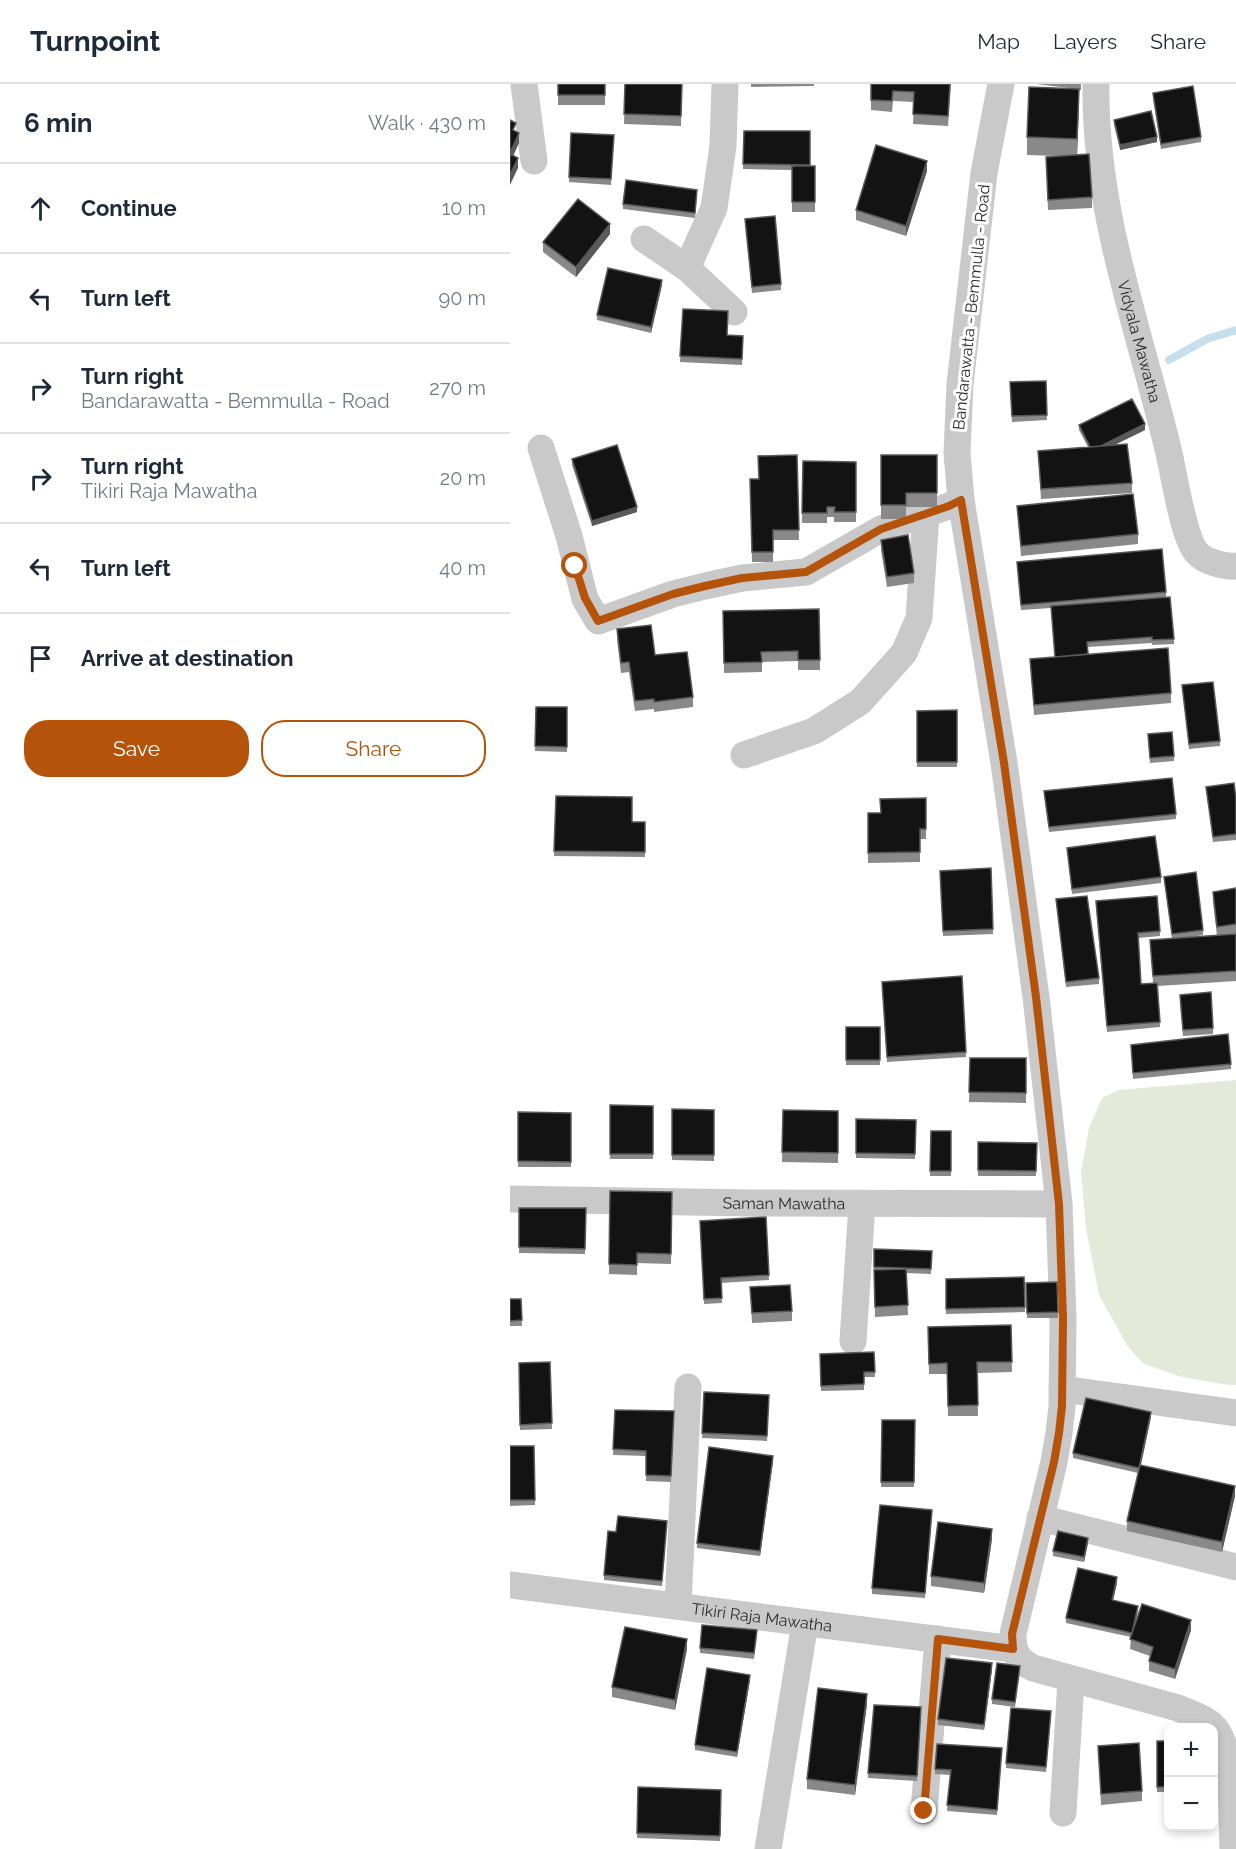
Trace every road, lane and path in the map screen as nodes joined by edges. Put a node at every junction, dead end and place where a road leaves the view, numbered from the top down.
1 (524, 84) edge
2 (725, 84) edge
3 (1001, 84) edge
4 (1096, 84) edge
5 (534, 161) dead end
6 (644, 239) dead end
7 (687, 268) junction
8 (735, 312) dead end
9 (541, 448) dead end
10 (961, 500) junction
11 (926, 514) junction
12 (1236, 566) edge
13 (744, 755) dead end
14 (510, 1198) edge
15 (862, 1204) junction
16 (1059, 1204) junction
17 (853, 1341) dead end
18 (688, 1387) dead end
19 (1062, 1389) junction
20 (1236, 1413) edge
21 (1040, 1518) junction
22 (1236, 1567) edge
23 (510, 1585) edge
24 (678, 1606) junction
25 (805, 1623) junction
26 (938, 1639) junction
27 (1013, 1649) junction
28 (1071, 1680) junction
29 (1232, 1758) edge
30 (924, 1811) dead end
31 (1063, 1813) dead end
32 (768, 1849) edge
33 (1233, 1849) edge

1 - 5 street
2 - 7 street
3 - 10 street, Bandarawatta - Bemmulla - Road
4 - 12 street, Vidyala Mawatha
6 - 7 street
7 - 8 street
9 - 11 street
10 - 11 street
10 - 16 street, Bandarawatta - Bemmulla - Road
11 - 13 street
14 - 15 street, Saman Mawatha
15 - 16 street, Saman Mawatha
15 - 17 street
16 - 19 street, Bandarawatta - Bemmulla - Road
18 - 24 street
19 - 20 street
19 - 21 street, Bandarawatta - Bemmulla - Road
21 - 22 street
21 - 27 street, Bandarawatta - Bemmulla - Road
23 - 24 street, Tikiri Raja Mawatha
24 - 25 street, Tikiri Raja Mawatha
25 - 26 street, Tikiri Raja Mawatha
25 - 32 street
26 - 27 street, Tikiri Raja Mawatha
26 - 30 street
27 - 28 street
28 - 29 street
28 - 31 street
29 - 33 street

